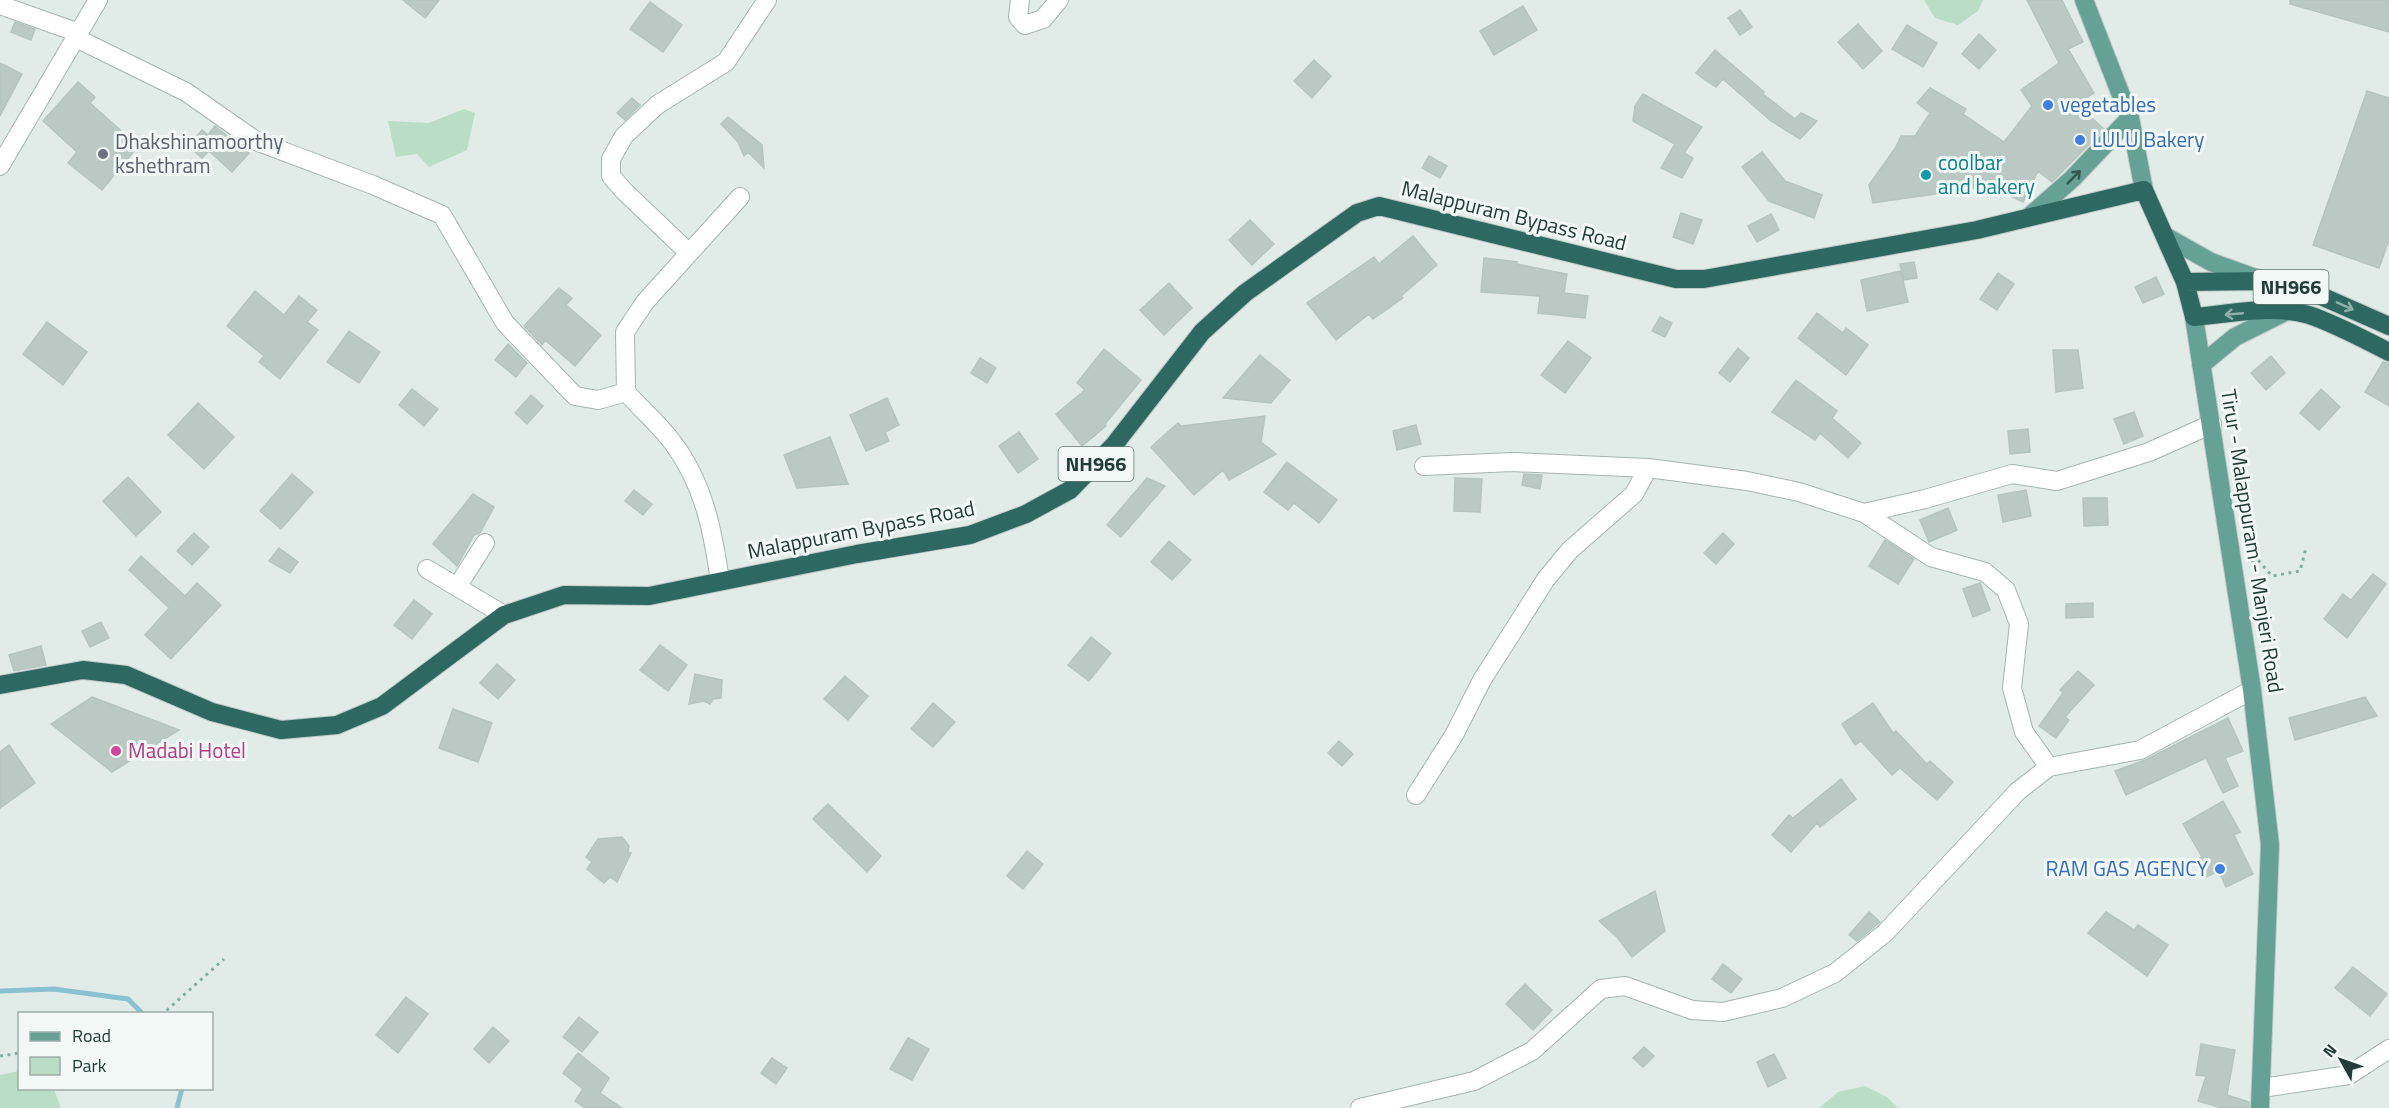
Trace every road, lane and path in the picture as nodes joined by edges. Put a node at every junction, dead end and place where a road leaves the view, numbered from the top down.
1 (98, 0) edge
2 (767, 0) edge
3 (1020, 0) edge
4 (1059, 0) edge
5 (2084, 0) edge
6 (0, 5) edge
7 (77, 35) junction
8 (2130, 118) junction
9 (0, 166) edge
10 (2144, 190) junction
11 (740, 197) dead end
12 (2030, 216) junction
13 (2165, 236) junction
14 (689, 253) junction
15 (2264, 281) junction
16 (2185, 282) junction
17 (2287, 312) junction
18 (2193, 317) junction
19 (2389, 326) edge
20 (2389, 352) edge
21 (2201, 365) junction
22 (626, 393) junction
23 (2212, 424) junction
24 (1424, 466) dead end
25 (1648, 468) junction
26 (1864, 513) junction
27 (485, 543) dead end
28 (2306, 548) dead end
29 (2231, 563) junction
30 (427, 569) dead end
31 (720, 581) junction
32 (457, 587) junction
33 (504, 615) junction
34 (0, 685) edge
35 (2252, 690) junction
36 (2049, 767) junction
37 (1416, 795) dead end
38 (224, 959) dead end
39 (164, 1012) edge
40 (2389, 1049) edge
41 (18, 1053) edge
42 (0, 1056) edge
43 (2262, 1088) junction
44 (1360, 1108) edge
45 (2260, 1108) edge

1 - 7 street
2 - 14 street
3 - 4 street
5 - 8 main road, Tirur - Malappuram - Manjeri Road
6 - 7 street
7 - 9 street
7 - 22 street
8 - 10 main road, Tirur - Malappuram - Manjeri Road
12 -> 8 main road
10 - 12 highway, Malappuram Bypass Road / NH966
10 - 13 highway, Tirur - Malappuram - Manjeri Road
11 - 14 street
12 - 31 highway, Malappuram Bypass Road / NH966
13 - 15 main road
13 - 16 highway, Tirur - Malappuram - Manjeri Road
14 - 22 street
15 - 16 highway, NH966
15 -> 19 highway, NH966
16 - 18 highway, Tirur - Malappuram - Manjeri Road
17 -> 18 highway, NH966
17 - 20 highway, NH966
17 - 21 main road
18 - 21 main road, Tirur - Malappuram - Manjeri Road
21 - 23 main road, Tirur - Malappuram - Manjeri Road
22 - 31 street
23 - 26 street
23 - 29 main road, Tirur - Malappuram - Manjeri Road
24 - 25 street
25 - 26 street
25 - 37 street
26 - 36 street
27 - 32 street
28 - 29 path
29 - 35 main road, Tirur - Malappuram - Manjeri Road
30 - 32 street
31 - 33 highway, Malappuram Bypass Road / NH966
32 - 33 street
33 - 34 highway, Malappuram Bypass Road / NH966
35 - 36 street
35 - 43 main road, Tirur - Malappuram - Manjeri Road
36 - 44 street
38 - 39 path
40 - 43 street
41 - 42 path
43 - 45 main road, Tirur - Malappuram - Manjeri Road

